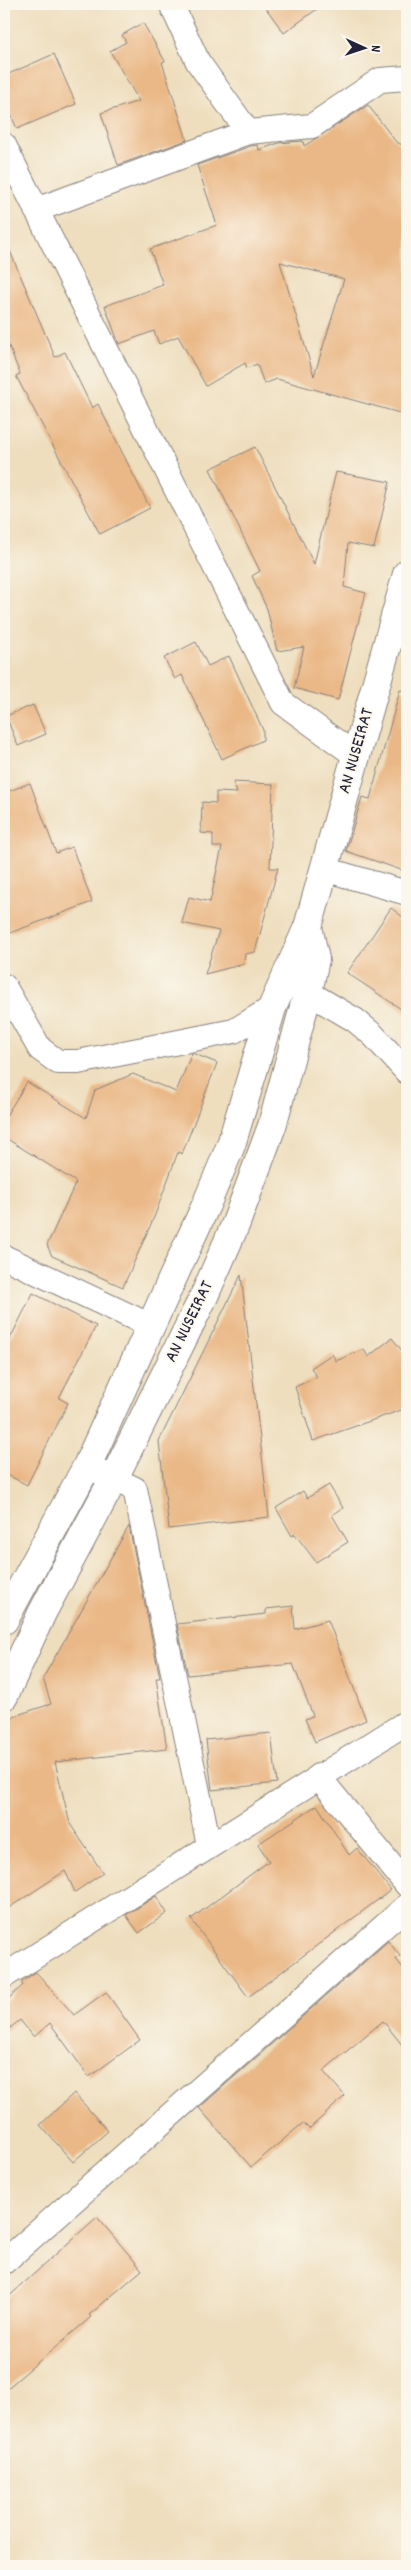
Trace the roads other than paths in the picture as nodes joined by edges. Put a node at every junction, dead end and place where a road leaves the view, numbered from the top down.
1 (172, 4) edge
2 (407, 78) edge
3 (248, 132) junction
4 (4, 145) edge
5 (36, 210) junction
6 (407, 574) edge
7 (355, 755) junction
8 (324, 869) junction
9 (407, 893) edge
10 (4, 986) edge
11 (297, 986) junction
12 (272, 1008) junction
13 (407, 1072) edge
14 (4, 1257) edge
15 (151, 1326) junction
16 (87, 1466) junction
17 (114, 1478) junction
18 (4, 1620) edge
19 (4, 1696) edge
20 (407, 1722) edge
21 (318, 1776) junction
22 (209, 1845) junction
23 (407, 1885) edge
24 (407, 1906) edge
25 (4, 1976) edge
26 (4, 2262) edge

1 - 3 street
2 - 3 street
3 - 5 street
4 - 5 street
5 - 7 street
6 - 7 main road, AN NUSEIRAT
7 - 8 main road, AN NUSEIRAT
8 - 9 street
8 - 11 main road, AN NUSEIRAT
10 - 12 street
11 - 12 main road, AN NUSEIRAT
11 - 13 street
11 - 17 main road, AN NUSEIRAT
12 - 15 main road, AN NUSEIRAT
14 - 15 street
15 - 16 main road, AN NUSEIRAT
16 - 17 street
16 - 18 main road, AN NUSEIRAT
17 - 19 main road, AN NUSEIRAT
17 - 22 street
20 - 21 street
21 - 22 street
21 - 23 street
22 - 25 street
24 - 26 street

